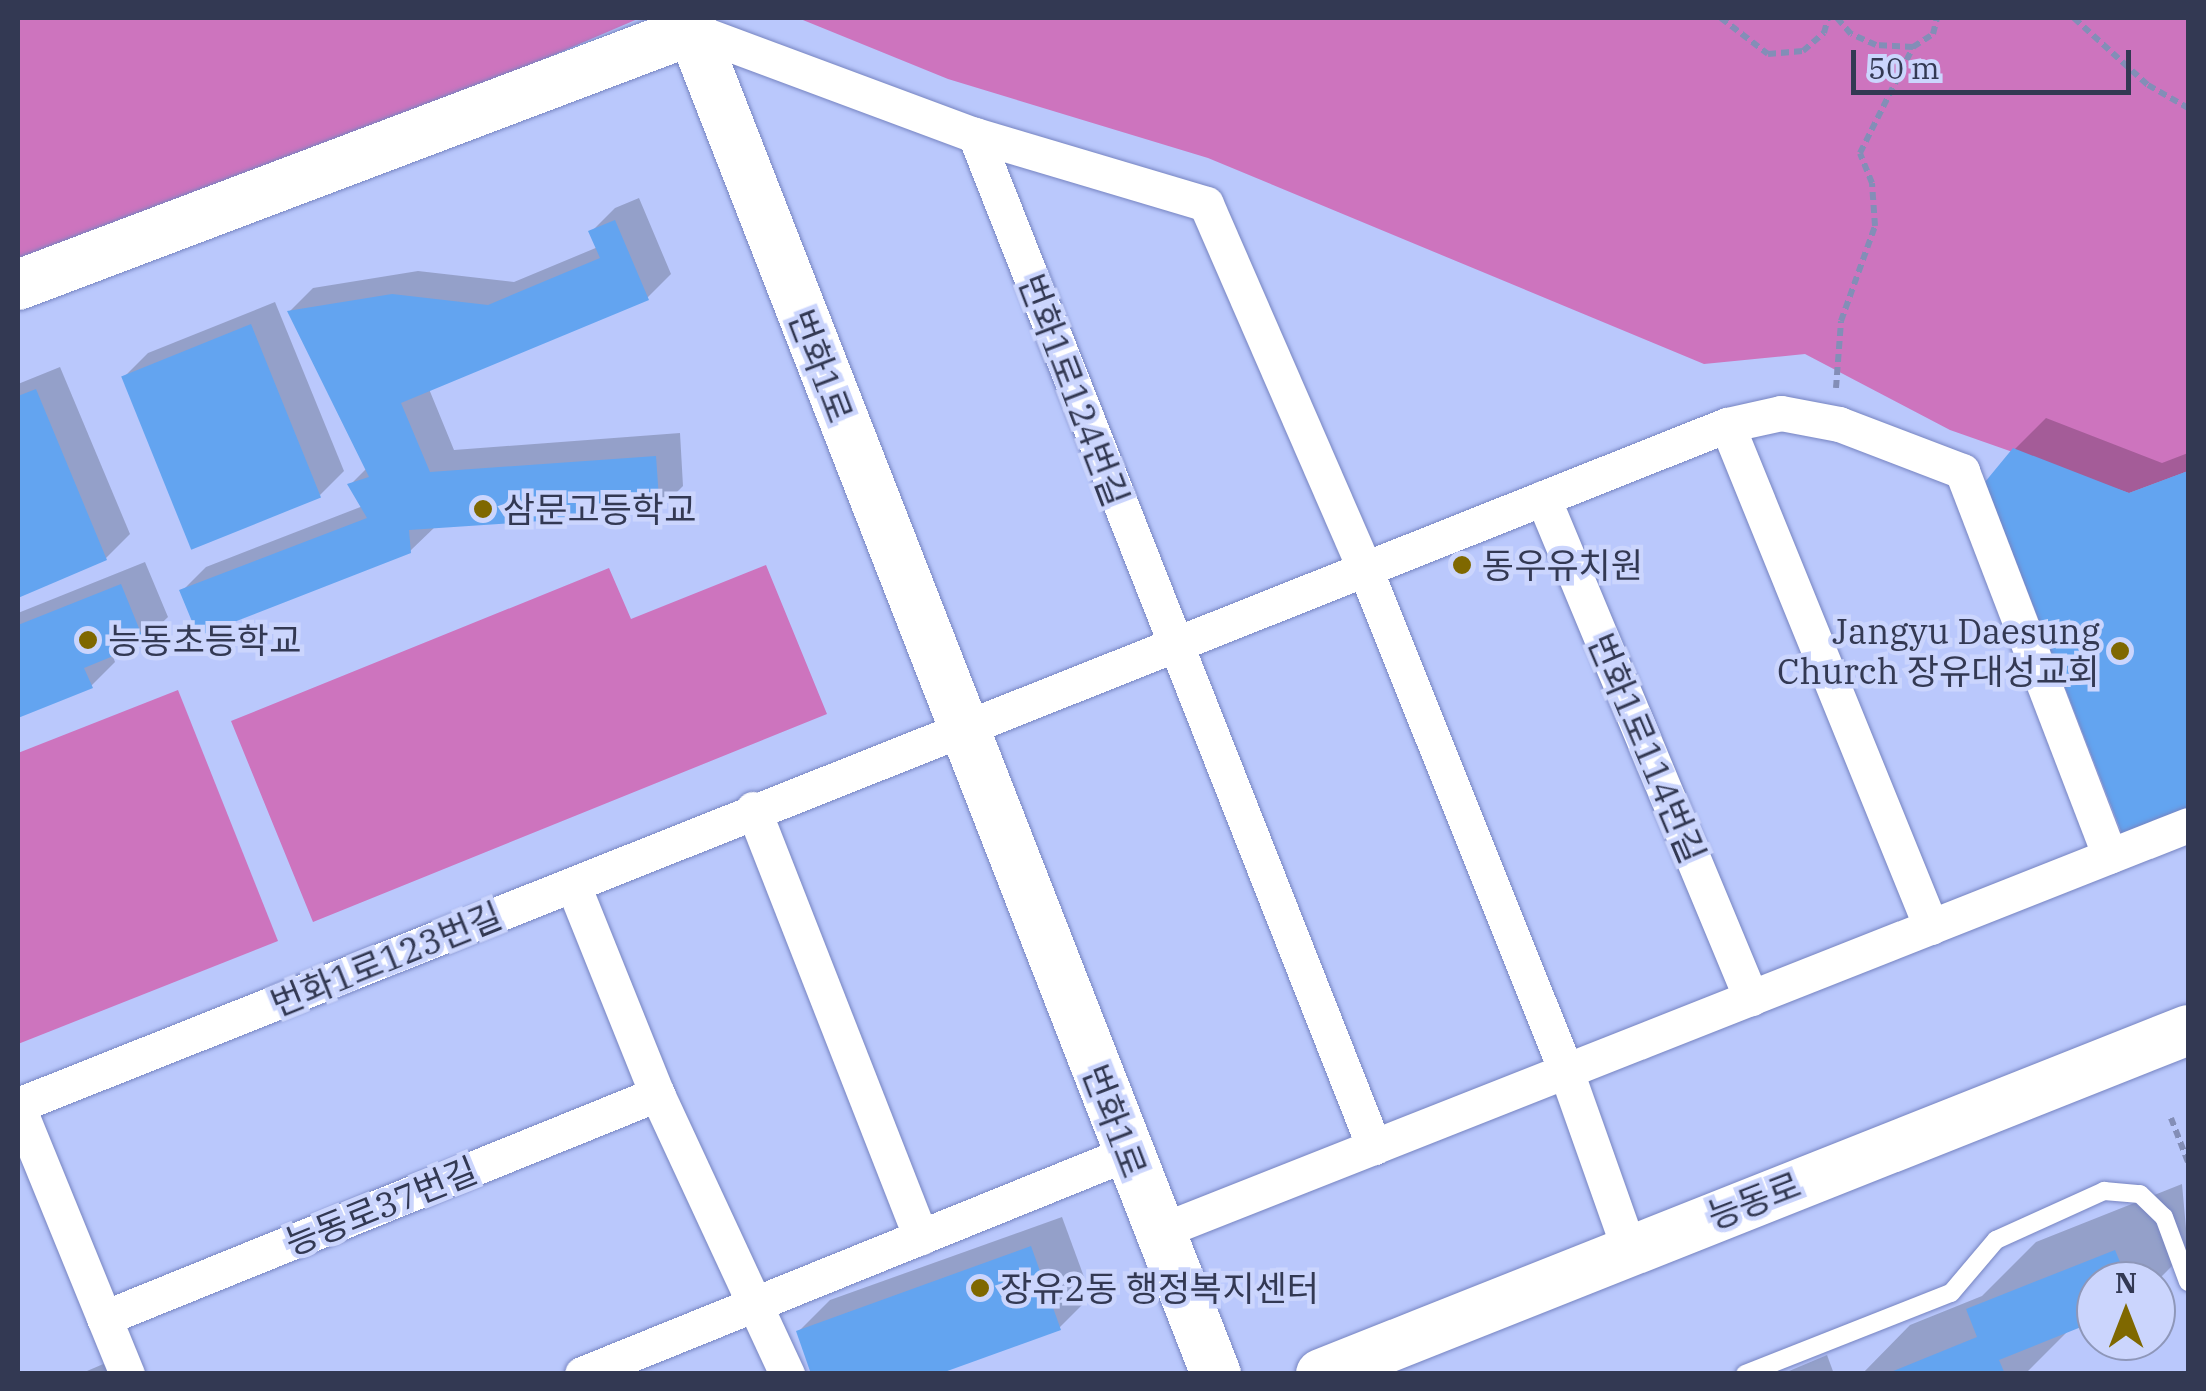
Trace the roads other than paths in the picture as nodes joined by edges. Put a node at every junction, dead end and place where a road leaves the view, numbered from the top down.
1 (692, 30) junction
2 (975, 134) junction
3 (18, 285) edge
4 (1728, 426) junction
5 (1543, 498) junction
6 (1365, 569) junction
7 (1172, 645) junction
8 (960, 728) junction
9 (753, 809) junction
10 (2188, 825) edge
11 (2110, 856) junction
12 (574, 885) junction
13 (1931, 926) junction
14 (1751, 998) junction
15 (2188, 1030) edge
16 (1566, 1071) junction
17 (657, 1094) junction
18 (18, 1106) edge
19 (1374, 1147) junction
20 (1128, 1153) junction
21 (1158, 1232) junction
22 (922, 1237) junction
23 (1629, 1249) junction
24 (2188, 1282) edge
25 (757, 1303) junction
26 (104, 1318) junction
27 (127, 1374) edge
28 (582, 1374) edge
29 (787, 1374) edge
30 (1216, 1374) edge
31 (1321, 1374) edge
32 (1746, 1374) edge

1 - 2 street
1 - 3 street
1 - 8 street, 번화1로
2 - 6 street
2 - 7 street, 번화1로124번길
4 - 5 street
4 - 11 street
4 - 13 street
5 - 6 street
5 - 14 street, 번화1로114번길
6 - 7 street
6 - 16 street
7 - 8 street
7 - 19 street
8 - 9 street, 번화1로123번길
8 - 20 street, 번화1로
9 - 12 street, 번화1로123번길
9 - 22 street
10 - 11 street
11 - 13 street
12 - 17 street
12 - 18 street, 번화1로123번길
13 - 14 street
14 - 16 street
15 - 23 street, 능동로
16 - 19 street
16 - 23 street
17 - 25 street
17 - 26 street, 능동로37번길
18 - 26 street, 번화1로123번길
19 - 21 street
20 - 21 street, 번화1로
20 - 22 street
21 - 30 street, 번화1로
22 - 25 street
23 - 31 street, 능동로
24 - 32 lane
25 - 28 street
25 - 29 street
26 - 27 street, 번화1로123번길

